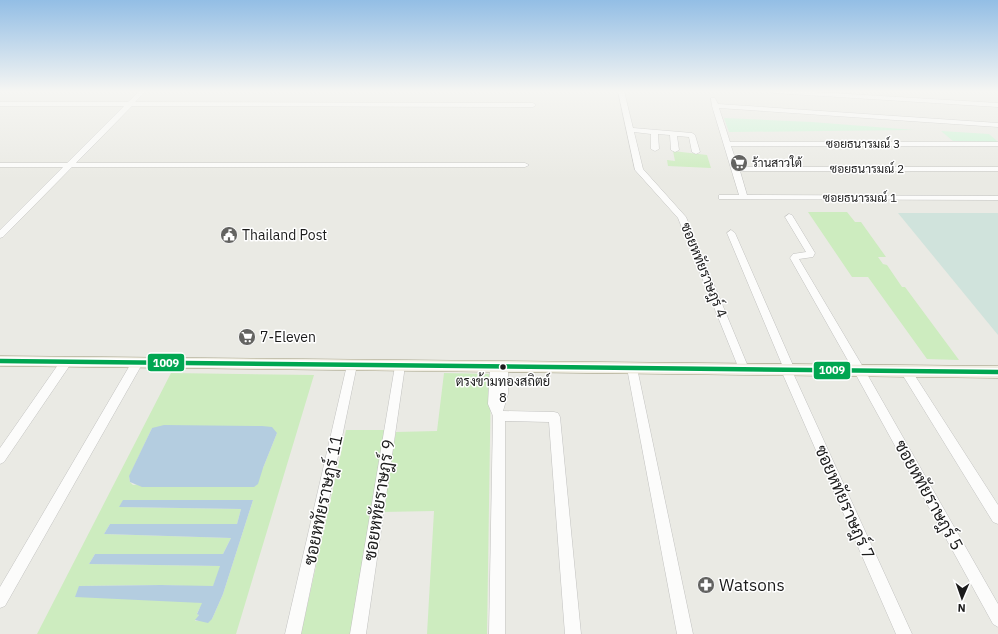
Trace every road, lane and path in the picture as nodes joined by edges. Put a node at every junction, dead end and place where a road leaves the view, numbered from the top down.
1 (112, 121) edge
2 (629, 121) edge
3 (720, 121) edge
4 (933, 121) edge
5 (997, 126) edge
6 (631, 130) junction
7 (654, 132) junction
8 (673, 133) junction
9 (727, 144) junction
10 (998, 144) edge
11 (655, 149) dead end
12 (675, 150) dead end
13 (696, 152) dead end
14 (69, 164) junction
15 (0, 165) edge
16 (525, 166) dead end
17 (735, 168) junction
18 (998, 169) edge
19 (722, 197) dead end
20 (744, 197) junction
21 (998, 198) edge
22 (789, 217) dead end
23 (731, 233) dead end
24 (0, 235) edge
25 (0, 361) edge
26 (66, 362) junction
27 (137, 363) junction
28 (352, 365) junction
29 (400, 366) junction
30 (499, 367) junction
31 (632, 368) junction
32 (744, 369) junction
33 (788, 370) junction
34 (858, 370) junction
35 (906, 371) junction
36 (998, 372) edge
37 (498, 413) junction
38 (0, 458) edge
39 (998, 517) edge
40 (0, 601) edge
41 (998, 619) edge
42 (293, 634) edge
43 (358, 634) edge
44 (496, 634) edge
45 (574, 634) edge
46 (685, 634) edge
47 (904, 634) edge

1 - 14 street
2 - 6 street, ซอยหทัยราษฎร์ 4
3 - 9 street
4 - 5 street
6 - 7 street
6 - 32 street, ซอยหทัยราษฎร์ 4
7 - 8 street
7 - 11 street
8 - 12 street
8 - 13 street
9 - 10 street, ซอยธนารมณ์ 3
9 - 17 street
14 - 15 street
14 - 16 street
14 - 24 street
17 - 18 street, ซอยธนารมณ์ 2
17 - 20 street
19 - 20 street, ซอยธนารมณ์ 1
20 - 21 street, ซอยธนารมณ์ 1
22 - 34 street, ซอยหทัยราษฎร์ 5
23 - 33 street, ซอยหทัยราษฎร์ 7
25 - 26 main road
26 - 27 main road
26 - 38 street
27 - 28 main road
27 - 40 street
28 - 29 main road
28 - 42 street, ซอยหทัยราษฎร์ 11
29 - 30 main road
29 - 43 street, ซอยหทัยราษฎร์ 9
30 - 31 main road
30 - 37 street
31 - 32 main road
31 - 46 street
32 - 33 main road
33 - 34 main road
33 - 47 street, ซอยหทัยราษฎร์ 7
34 - 35 main road
34 - 41 street, ซอยหทัยราษฎร์ 5
35 - 36 main road
35 - 39 street
37 - 44 street
37 - 45 street

